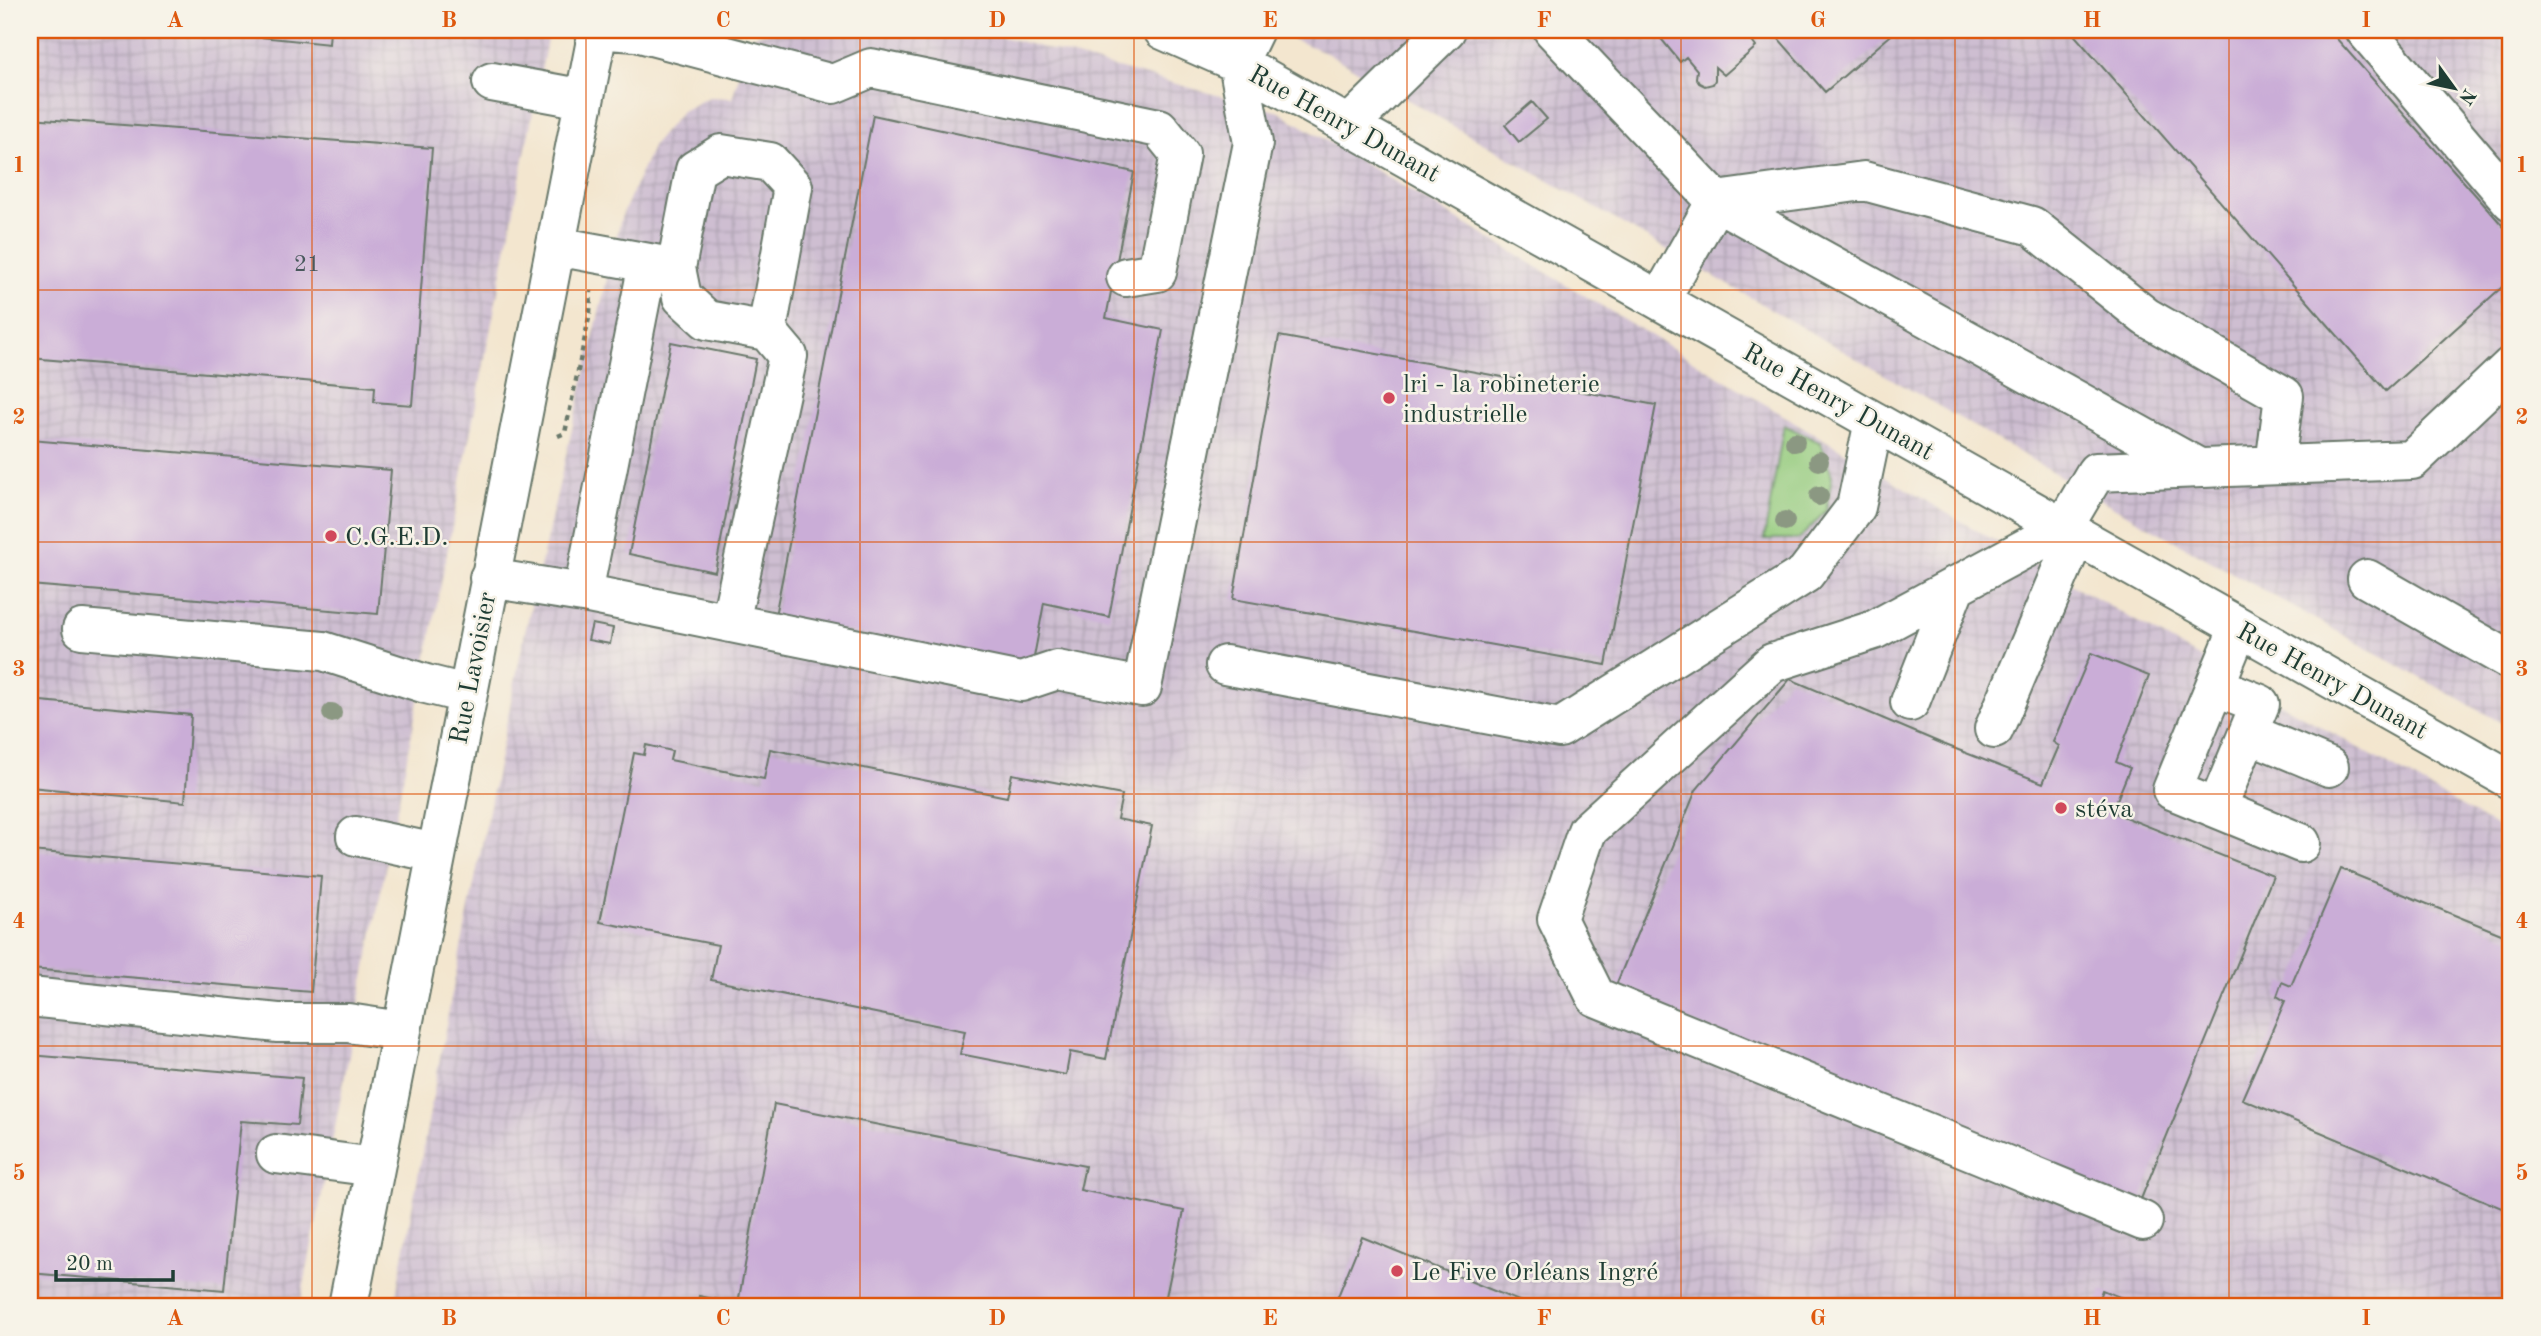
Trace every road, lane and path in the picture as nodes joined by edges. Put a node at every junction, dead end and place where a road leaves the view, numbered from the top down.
1 (598, 30) edge
2 (608, 30) edge
3 (1163, 30) edge
4 (1446, 30) edge
5 (1553, 30) edge
6 (2365, 30) edge
7 (1246, 46) edge
8 (492, 82) dead end
9 (584, 99) junction
10 (1349, 125) junction
11 (1716, 201) junction
12 (2511, 201) edge
13 (556, 246) junction
14 (662, 266) junction
15 (1126, 277) dead end
16 (1660, 300) junction
17 (767, 331) junction
18 (2511, 366) edge
19 (1874, 421) junction
20 (2275, 465) junction
21 (2198, 468) junction
22 (2069, 531) junction
23 (489, 578) junction
24 (2367, 579) dead end
25 (1956, 585) junction
26 (583, 593) junction
27 (730, 623) junction
28 (2239, 627) junction
29 (82, 629) dead end
30 (2511, 661) edge
31 (1225, 665) dead end
32 (2215, 686) junction
33 (467, 694) junction
34 (1910, 702) dead end
35 (1994, 729) dead end
36 (2248, 733) junction
37 (2329, 767) dead end
38 (2511, 780) edge
39 (2217, 808) junction
40 (356, 836) dead end
41 (2301, 843) dead end
42 (436, 853) junction
43 (30, 997) edge
44 (401, 1031) junction
45 (276, 1154) dead end
46 (375, 1167) junction
47 (2143, 1221) dead end
48 (348, 1306) edge

1 - 9 street, Rue Lavoisier
2 - 15 street
3 - 7 street, Rue Henry Dunant
4 - 10 street
5 - 11 street
6 - 12 street
7 - 10 street, Rue Henry Dunant
7 - 27 street
8 - 9 street
9 - 13 street, Rue Lavoisier
10 - 16 street, Rue Henry Dunant
11 - 16 street
11 - 20 street
11 - 21 street
13 - 14 street
13 - 23 street, Rue Lavoisier
14 - 17 street
14 - 17 street
14 - 26 street
16 - 19 street, Rue Henry Dunant
17 - 27 street
18 - 20 street
19 - 22 street, Rue Henry Dunant
19 - 31 street
20 - 21 street
21 - 22 street
22 - 25 street
22 - 28 street, Rue Henry Dunant
22 - 35 street
23 - 26 street
23 - 33 street, Rue Lavoisier
24 - 30 street
25 - 34 street
25 - 47 street
26 - 27 street
28 - 32 street
28 - 38 street, Rue Henry Dunant
29 - 33 street
32 - 36 street
32 - 39 street
33 - 42 street, Rue Lavoisier
36 - 37 street
36 - 39 street
39 - 41 street
40 - 42 street
42 - 44 street, Rue Lavoisier
43 - 44 street
44 - 46 street, Rue Lavoisier
45 - 46 street
46 - 48 street, Rue Lavoisier

